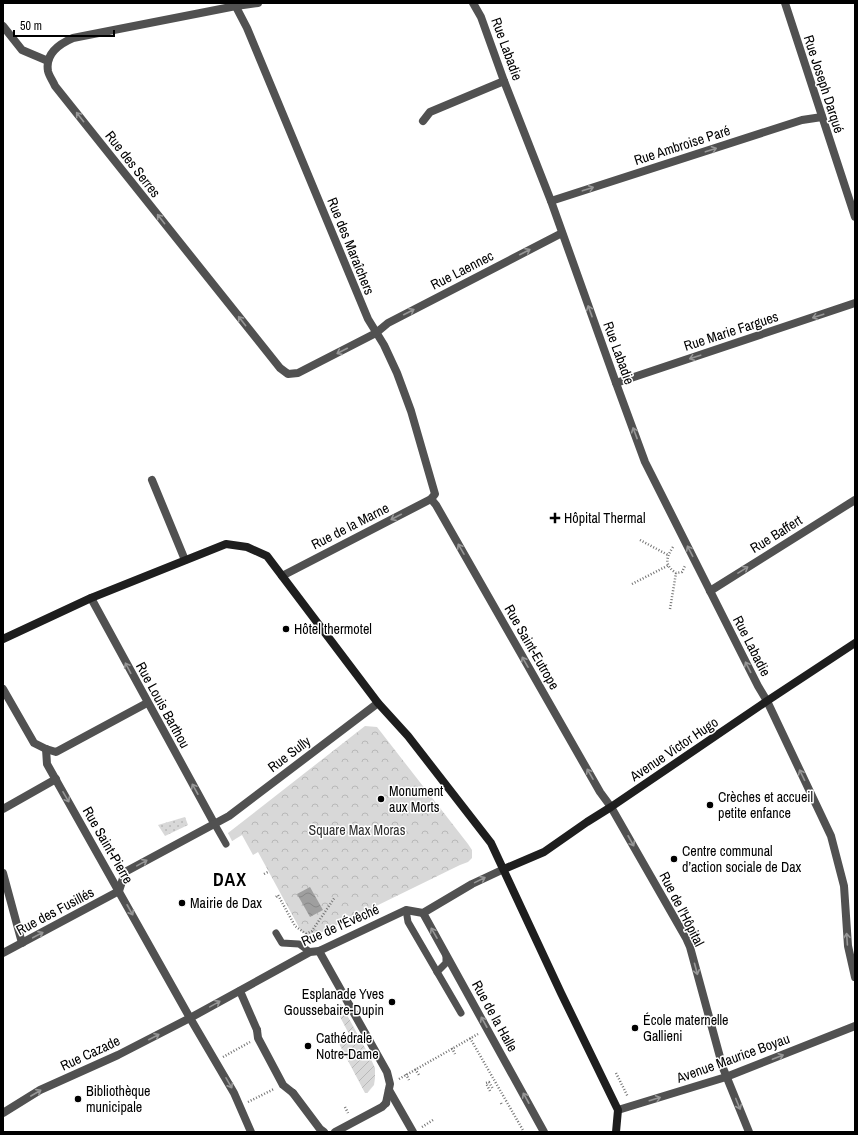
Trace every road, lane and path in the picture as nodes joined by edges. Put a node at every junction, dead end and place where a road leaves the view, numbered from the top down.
1 (258, 3) edge
2 (473, 3) edge
3 (785, 3) edge
4 (235, 5) edge
5 (3, 26) edge
6 (48, 61) junction
7 (504, 81) junction
8 (822, 117) junction
9 (423, 121) dead end
10 (550, 201) junction
11 (855, 217) edge
12 (562, 233) junction
13 (855, 303) edge
14 (376, 333) junction
15 (616, 383) junction
16 (152, 480) dead end
17 (431, 499) junction
18 (855, 500) edge
19 (640, 540) dead end
20 (673, 547) dead end
21 (668, 555) junction
22 (185, 560) junction
23 (669, 566) junction
24 (685, 566) dead end
25 (676, 573) junction
26 (282, 576) junction
27 (632, 584) dead end
28 (710, 591) junction
29 (91, 598) junction
30 (670, 609) dead end
31 (3, 639) edge
32 (855, 643) edge
33 (3, 689) edge
34 (767, 701) junction
35 (147, 703) junction
36 (378, 703) junction
37 (46, 749) junction
38 (56, 780) junction
39 (611, 807) junction
40 (3, 808) edge
41 (214, 823) junction
42 (226, 844) dead end
43 (504, 869) junction
44 (268, 872) dead end
45 (3, 873) edge
46 (264, 874) dead end
47 (119, 891) junction
48 (276, 897) dead end
49 (334, 897) dead end
50 (406, 910) junction
51 (423, 913) junction
52 (276, 933) dead end
53 (22, 943) junction
54 (319, 951) junction
55 (3, 952) edge
56 (310, 952) junction
57 (446, 955) junction
58 (437, 972) junction
59 (855, 977) edge
60 (240, 991) junction
61 (461, 1013) dead end
62 (190, 1018) junction
63 (855, 1026) edge
64 (475, 1028) dead end
65 (257, 1034) junction
66 (470, 1038) junction
67 (452, 1048) junction
68 (455, 1054) dead end
69 (216, 1061) junction
70 (415, 1069) junction
71 (406, 1074) junction
72 (419, 1075) dead end
73 (726, 1077) junction
74 (400, 1078) dead end
75 (410, 1080) dead end
76 (283, 1084) junction
77 (389, 1090) junction
78 (240, 1106) junction
79 (345, 1107) dead end
80 (618, 1110) junction
81 (3, 1113) edge
82 (350, 1116) dead end
83 (433, 1120) dead end
84 (422, 1126) dead end
85 (251, 1132) edge
86 (324, 1132) edge
87 (335, 1132) edge
88 (413, 1132) edge
89 (524, 1132) edge
90 (544, 1132) edge
91 (616, 1132) edge
92 (749, 1132) edge

1 - 4 street
2 - 7 street, Rue Labadie
3 - 8 street, Rue Joseph Darqué
4 - 6 street
4 - 14 street, Rue des Maraîchers
5 - 6 street
14 -> 6 street, Rue des Serres
7 - 9 street
7 - 10 street, Rue Labadie
10 -> 8 street, Rue Ambroise Paré
8 - 11 street, Rue Joseph Darqué
10 - 12 street, Rue Labadie
14 -> 12 street, Rue Laennec
15 -> 12 street, Rue Labadie
13 -> 15 street, Rue Marie Fargues
14 - 17 street, Rue des Maraîchers
28 -> 15 street, Rue Labadie
16 - 22 street
17 -> 26 street, Rue de la Marne
39 -> 17 street, Rue Saint-Eutrope
28 -> 18 street, Rue Baffert
19 - 21 path
20 - 21 path
21 - 23 path
22 - 26 main road
22 - 29 main road
23 - 25 path
23 - 27 path
24 - 25 path
25 - 30 path
26 - 36 main road
34 -> 28 street, Rue Labadie
29 - 31 main road
35 -> 29 street, Rue Louis Barthou
32 - 34 main road, Avenue Victor Hugo
33 - 37 street
34 - 39 main road, Avenue Victor Hugo
59 -> 34 street, Rue Labadie
35 - 37 street
41 -> 35 street, Rue Louis Barthou
36 - 41 street, Rue Sully
36 - 43 main road
37 - 38 street, Rue Saint-Pierre
38 - 40 street
38 -> 47 street, Rue Saint-Pierre
39 - 43 main road, Avenue Victor Hugo
39 -> 73 street, Rue de l'Hôpital
41 - 42 lane
47 -> 41 street, Rue Sully
51 -> 43 street
43 - 80 main road
44 - 46 path
45 - 53 street
53 -> 47 street, Rue des Fusillés
47 -> 62 street, Rue Saint-Pierre
48 - 49 path
50 - 51 street
50 - 54 street, Rue de l'Évêché
50 - 58 lane
57 -> 51 street, Rue de la Halle
52 - 56 lane
53 - 55 street, Rue des Fusillés
54 - 56 street, Rue de l'Évêché
54 - 77 street
56 - 60 street, Rue de l'Évêché
57 - 58 lane
90 -> 57 street, Rue de la Halle
58 - 61 lane
62 -> 60 street, Rue de l'Évêché
60 - 65 street
62 - 69 street, Rue Saint-Pierre
81 -> 62 street, Rue Cazade
73 -> 63 street, Avenue Maurice Boyau
64 - 66 path
65 - 69 path
65 - 76 street
66 - 67 path
66 - 89 path
67 - 68 path
67 - 70 path
69 -> 78 street, Rue Saint-Pierre
70 - 71 path
70 - 72 path
71 - 74 path
71 - 75 path
80 -> 73 street, Avenue Maurice Boyau
73 -> 92 street, Rue de l'Hôpital
76 - 78 path
76 - 86 street
77 - 87 street
77 - 88 street
78 - 85 street, Rue Saint-Pierre
79 - 82 path
80 - 91 main road
83 - 84 path

